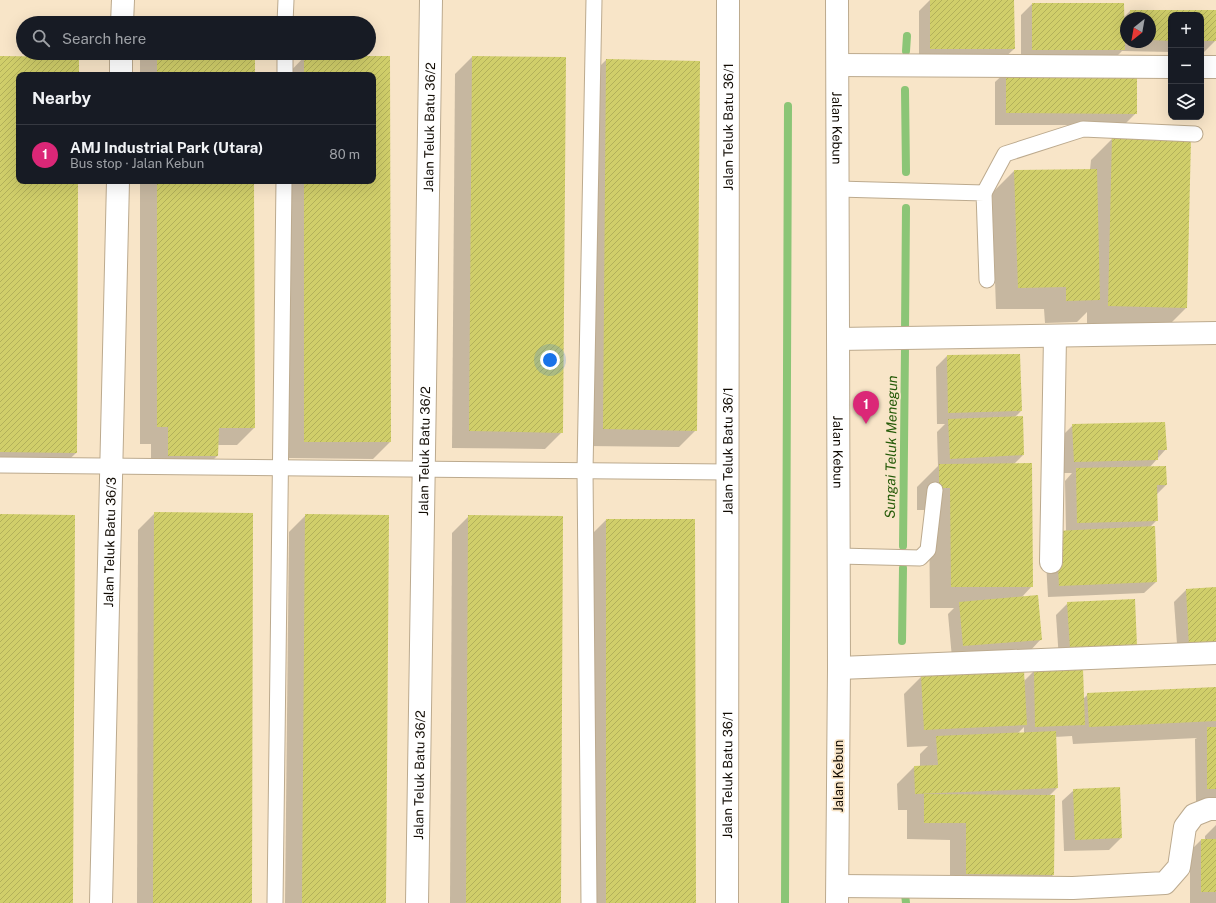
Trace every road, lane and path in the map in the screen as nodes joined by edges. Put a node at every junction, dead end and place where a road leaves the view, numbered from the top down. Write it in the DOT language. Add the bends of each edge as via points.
graph roads {
  1 [pos="123,0"];
  2 [pos="286,0"];
  3 [pos="431,0"];
  4 [pos="594,0"];
  5 [pos="728,0"];
  6 [pos="837,0"];
  7 [pos="122,16"];
  8 [pos="285,16"];
  9 [pos="121,60"];
  10 [pos="285,60"];
  11 [pos="838,65"];
  12 [pos="1168,66"];
  13 [pos="1204,67"];
  14 [pos="1216,67"];
  15 [pos="121,72"];
  16 [pos="285,72"];
  17 [pos="1195,134"];
  18 [pos="118,184"];
  19 [pos="284,184"];
  20 [pos="838,189"];
  21 [pos="984,193"];
  22 [pos="987,280"];
  23 [pos="1216,333"];
  24 [pos="1055,337"];
  25 [pos="838,339"];
  26 [pos="0,464"];
  27 [pos="112,466"];
  28 [pos="281,467"];
  29 [pos="424,468"];
  30 [pos="585,470"];
  31 [pos="728,472"];
  32 [pos="935,490"];
  33 [pos="839,556"];
  34 [pos="1051,562"];
  35 [pos="1216,653"];
  36 [pos="839,668"];
  37 [pos="1216,809"];
  38 [pos="837,894"];
  39 [pos="1073,896"];
  40 [pos="101,903"];
  41 [pos="275,903"];
  42 [pos="417,903"];
  43 [pos="589,903"];
  44 [pos="727,903"];
  1 -- 7 [label="street"];
  2 -- 8 [label="lane"];
  3 -- 29 [label="street, Jalan Teluk Batu 36/2"];
  4 -- 30 [label="lane"];
  5 -- 31 [label="street, Jalan Teluk Batu 36/1"];
  6 -- 11 [label="street, Jalan Kebun"];
  9 -- 15 [label="street"];
  10 -- 16 [label="lane"];
  11 -- 12 [label="street"];
  11 -- 20 [label="street, Jalan Kebun"];
  13 -- 14 [label="street"];
  17 -- 21 [label="lane" via="1083,129 1004,154"];
  18 -- 27 [label="street, Jalan Teluk Batu 36/3"];
  19 -- 28 [label="lane"];
  20 -- 21 [label="lane"];
  20 -- 25 [label="street, Jalan Kebun"];
  21 -- 22 [label="lane"];
  23 -- 24 [label="street"];
  24 -- 25 [label="street"];
  24 -- 34 [label="street"];
  25 -- 33 [label="street, Jalan Kebun"];
  26 -- 27 [label="lane"];
  27 -- 28 [label="lane"];
  27 -- 40 [label="street, Jalan Teluk Batu 36/3"];
  28 -- 29 [label="lane"];
  28 -- 41 [label="lane"];
  29 -- 30 [label="lane"];
  29 -- 42 [label="street, Jalan Teluk Batu 36/2"];
  30 -- 31 [label="lane"];
  30 -- 43 [label="lane"];
  31 -- 44 [label="street, Jalan Teluk Batu 36/1"];
  32 -- 33 [label="lane" via="928,550 920,558"];
  33 -- 36 [label="street, Jalan Kebun"];
  35 -- 36 [label="street"];
  36 -- 38 [label="street, Jalan Kebun"];
  37 -- 39 [label="street" via="1194,814 1185,827 1179,867 1165,883"];
  38 -- 39 [label="street"];
}
